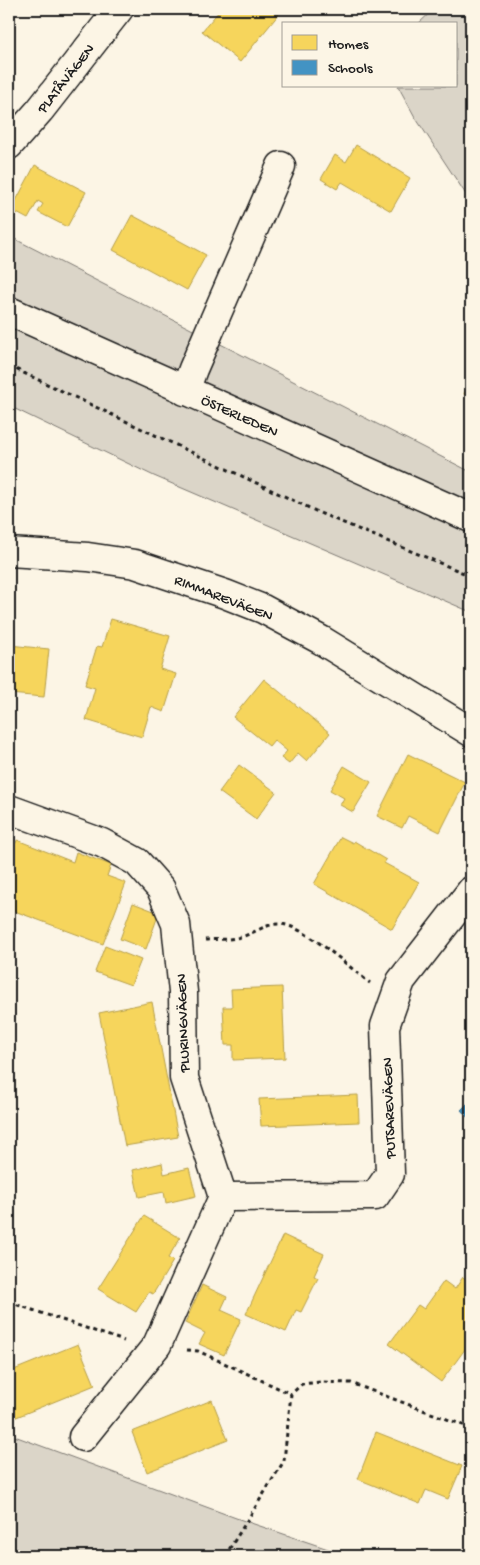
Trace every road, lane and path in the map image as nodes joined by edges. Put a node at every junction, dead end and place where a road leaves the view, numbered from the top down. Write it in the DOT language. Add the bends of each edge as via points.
graph roads {
  1 [pos="120,9"];
  2 [pos="9,144"];
  3 [pos="281,166"];
  4 [pos="9,311"];
  5 [pos="9,366"];
  6 [pos="185,391"];
  7 [pos="471,518"];
  8 [pos="9,552"];
  9 [pos="471,576"];
  10 [pos="471,732"];
  11 [pos="9,809"];
  12 [pos="471,891"];
  13 [pos="177,941"];
  14 [pos="393,1004"];
  15 [pos="223,1197"];
  16 [pos="471,1428"];
  17 [pos="84,1437"];
  18 [pos="225,1556"];
  1 -- 2 [label="street, PLATÅVÄGEN"];
  3 -- 6 [label="street"];
  4 -- 6 [label="street, ÖSTERLEDEN"];
  5 -- 9 [label="path" via="322,514"];
  6 -- 7 [label="street, ÖSTERLEDEN"];
  8 -- 10 [label="street, RIMMAREVÄGEN" via="88,557 135,564 248,603 321,640"];
  11 -- 13 [label="street, PLURINGVÄGEN" via="102,843 137,862 161,889 176,924"];
  12 -- 14 [label="street, PUTSAREVÄGEN" via="401,981"];
  13 -- 14 [label="path" via="237,938 273,925 287,925 310,937"];
  13 -- 15 [label="street, PLURINGVÄGEN" via="183,992 184,1078"];
  14 -- 15 [label="street, PUTSAREVÄGEN" via="385,1026 390,1174 375,1196"];
  15 -- 17 [label="street" via="157,1345"];
  16 -- 18 [label="path" via="351,1383 302,1384 291,1394 284,1461"];
}
